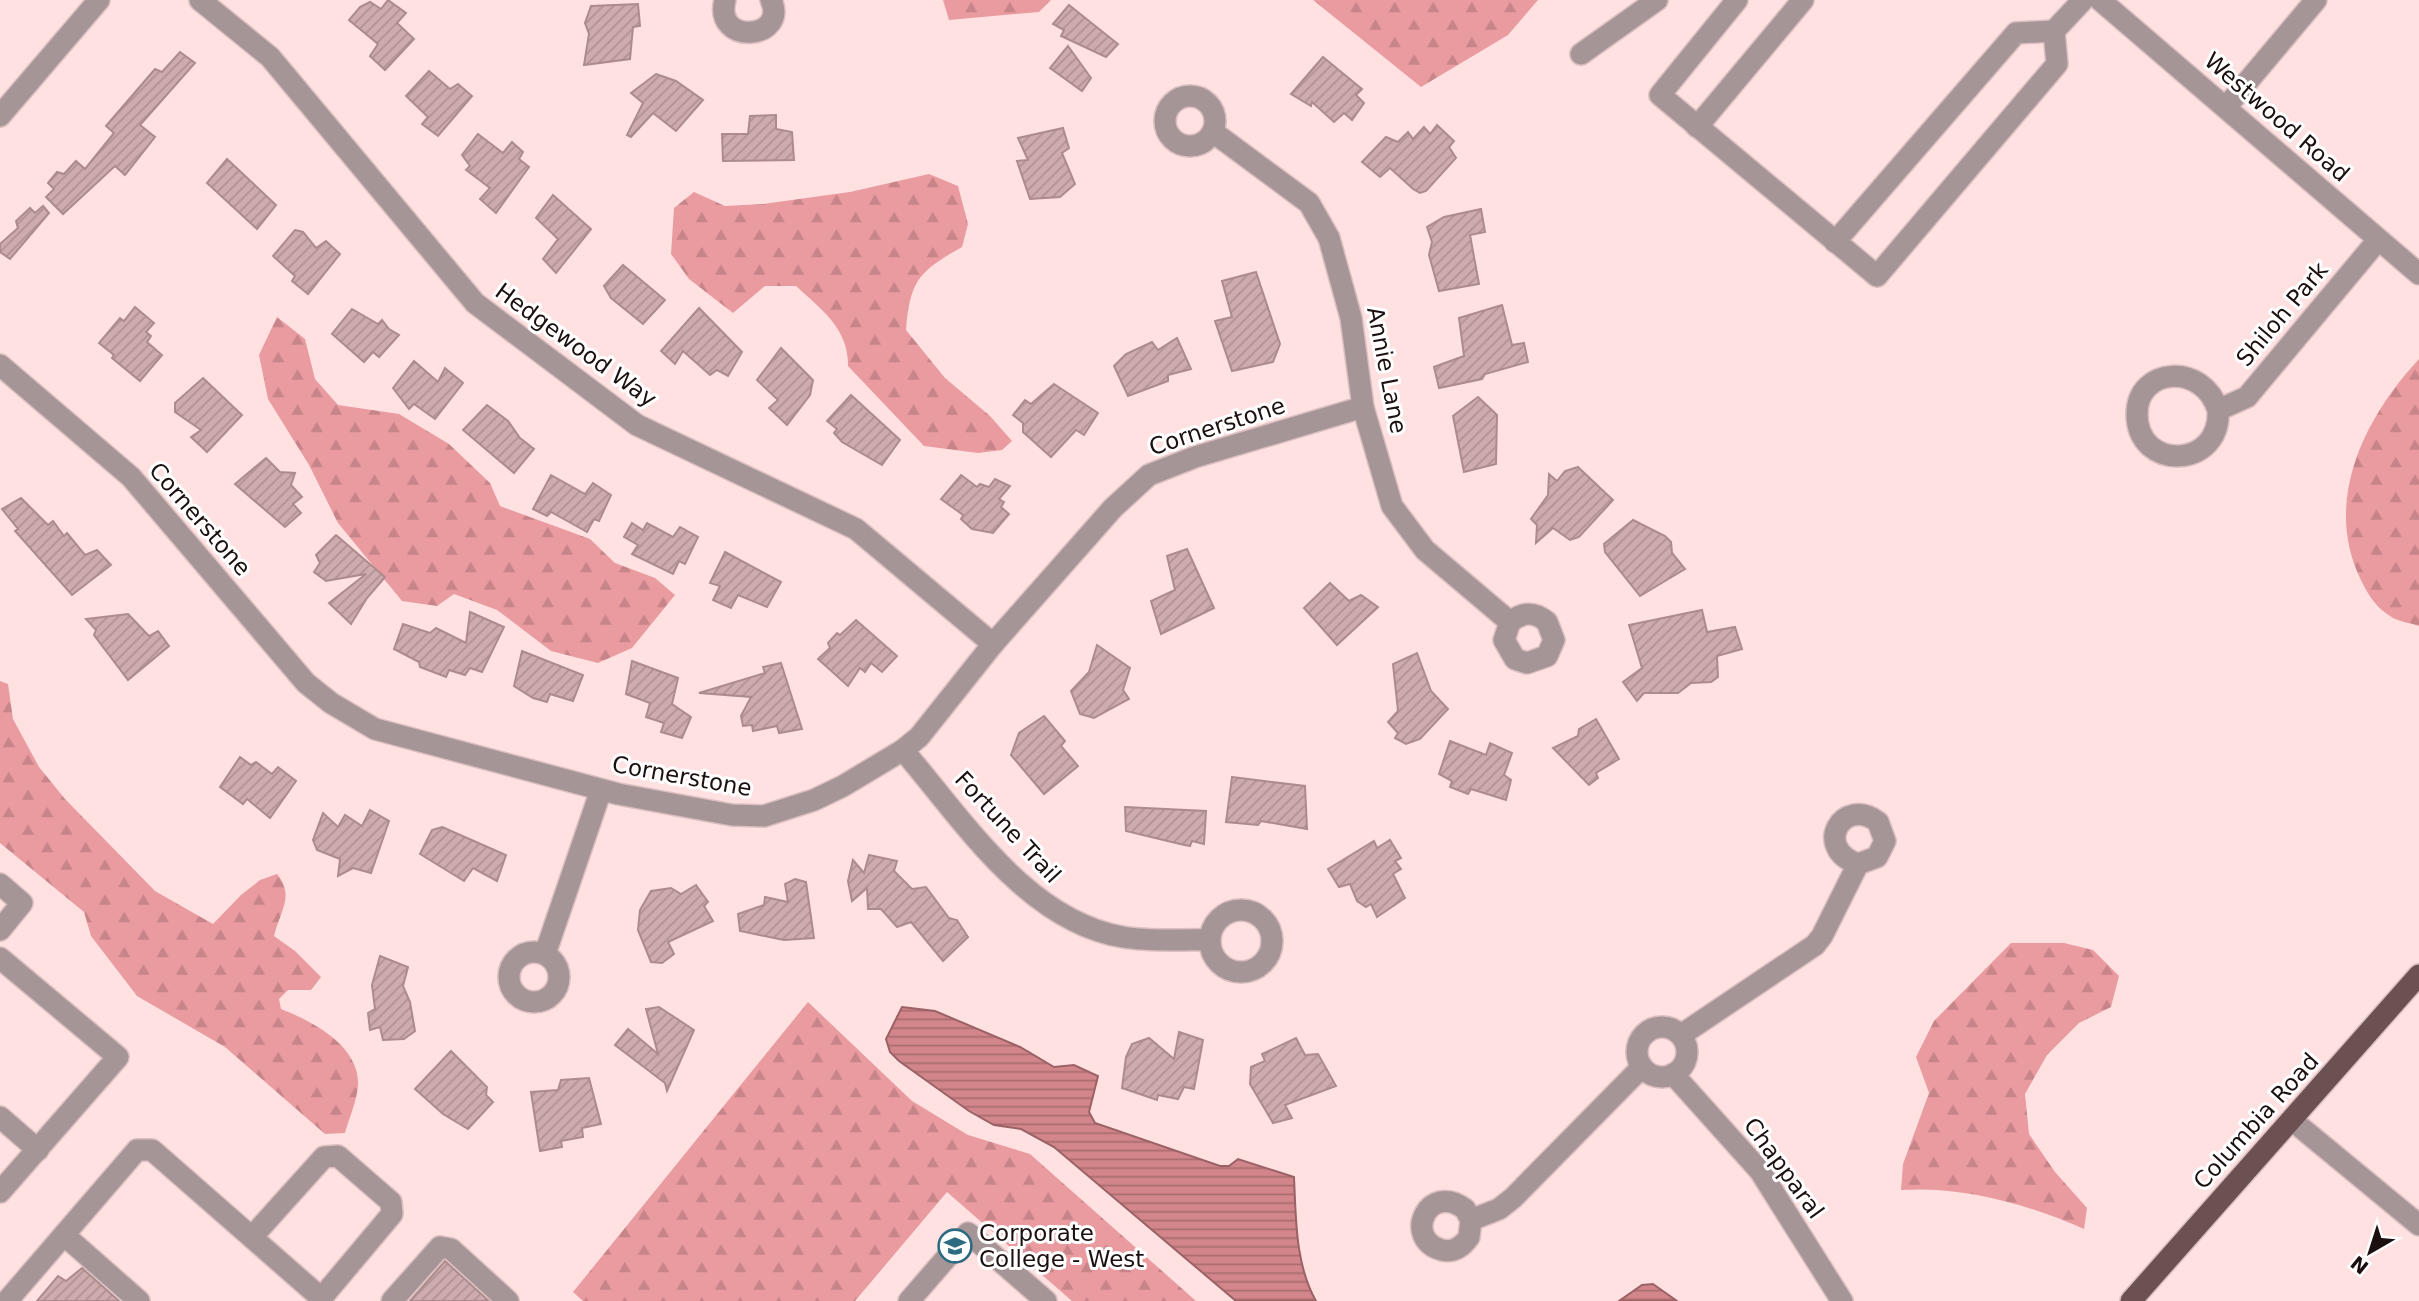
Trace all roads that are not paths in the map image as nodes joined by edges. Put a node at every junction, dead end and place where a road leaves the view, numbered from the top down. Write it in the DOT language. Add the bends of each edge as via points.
graph roads {
  1 [pos="99,0"];
  2 [pos="200,0"];
  3 [pos="726,0"];
  4 [pos="771,0"];
  5 [pos="1657,0"];
  6 [pos="1737,0"];
  7 [pos="1803,0"];
  8 [pos="2083,0"];
  9 [pos="2100,0"];
  10 [pos="2316,0"];
  11 [pos="2054,32"];
  12 [pos="1581,54"];
  13 [pos="2227,106"];
  14 [pos="0,116"];
  15 [pos="1697,127"];
  16 [pos="1213,132"];
  17 [pos="2378,240"];
  18 [pos="1835,242"];
  19 [pos="2419,274"];
  20 [pos="0,365"];
  21 [pos="1363,407"];
  22 [pos="2218,410"];
  23 [pos="1510,622"];
  24 [pos="993,644"];
  25 [pos="903,750"];
  26 [pos="601,789"];
  27 [pos="1858,864"];
  28 [pos="0,884"];
  29 [pos="0,930"];
  30 [pos="1209,940"];
  31 [pos="545,954"];
  32 [pos="0,958"];
  33 [pos="2419,975"];
  34 [pos="1681,1035"];
  35 [pos="1642,1067"];
  36 [pos="1673,1074"];
  37 [pos="0,1117"];
  38 [pos="2293,1121"];
  39 [pos="38,1150"];
  40 [pos="0,1192"];
  41 [pos="1471,1220"];
  42 [pos="2419,1225"];
  43 [pos="64,1235"];
  44 [pos="252,1237"];
  45 [pos="320,1299"];
  46 [pos="7,1301"];
  47 [pos="139,1301"];
  48 [pos="392,1301"];
  49 [pos="508,1301"];
  50 [pos="909,1301"];
  51 [pos="1046,1301"];
  52 [pos="1842,1301"];
  53 [pos="2131,1301"];
  1 -- 14 [label="street"];
  2 -- 24 [label="street, Hedgewood Way" via="270,57 475,303 637,425 856,529"];
  3 -- 4 [label="street" via="727,21 747,34 760,31 772,19"];
  5 -- 12 [label="street"];
  6 -- 15 [label="street" via="1660,95"];
  7 -- 15 [label="street"];
  8 -- 11 [label="street"];
  9 -- 13 [label="street, Westwood Road"];
  10 -- 13 [label="street"];
  11 -- 18 [label="street" via="2016,33"];
  11 -- 18 [label="street" via="2057,64 1877,276"];
  13 -- 17 [label="street, Westwood Road"];
  15 -- 18 [label="street"];
  16 -- 21 [label="street, Annie Lane" via="1309,203 1329,238 1351,318"];
  17 -- 19 [label="street, Westwood Road"];
  17 -- 22 [label="street, Shiloh Park" via="2247,397"];
  20 -- 26 [label="street, Cornerstone" via="131,477 306,683 331,703 375,729"];
  21 -- 23 [label="street, Annie Lane" via="1392,506 1425,550"];
  21 -- 24 [label="street, Cornerstone" via="1149,475 1113,508"];
  24 -- 25 [label="street, Cornerstone"];
  25 -- 26 [label="street, Cornerstone" via="833,791 764,816 732,815"];
  25 -- 30 [label="street, Fortune Trail" via="1041,902 1074,921 1123,937"];
  26 -- 31 [label="street"];
  27 -- 34 [label="street" via="1815,945"];
  28 -- 29 [label="street" via="22,902"];
  32 -- 39 [label="street" via="118,1057"];
  33 -- 38 [label="main road, Columbia Road"];
  34 -- 35 [label="street" via="1660,1026 1646,1032 1638,1045"];
  34 -- 36 [label="street" via="1687,1057"];
  35 -- 36 [label="street" via="1656,1076"];
  35 -- 41 [label="street" via="1513,1198"];
  36 -- 52 [label="street, Chapparal" via="1760,1171"];
  37 -- 39 [label="street"];
  38 -- 42 [label="street"];
  38 -- 53 [label="main road, Columbia Road"];
  39 -- 40 [label="street"];
  43 -- 44 [label="street" via="136,1150 152,1150"];
  43 -- 46 [label="street"];
  43 -- 47 [label="street"];
  44 -- 45 [label="street"];
  44 -- 45 [label="street" via="324,1157 338,1156 391,1202 392,1214"];
  48 -- 49 [label="street" via="440,1247 451,1249"];
  50 -- 51 [label="street" via="968,1233"];
}
